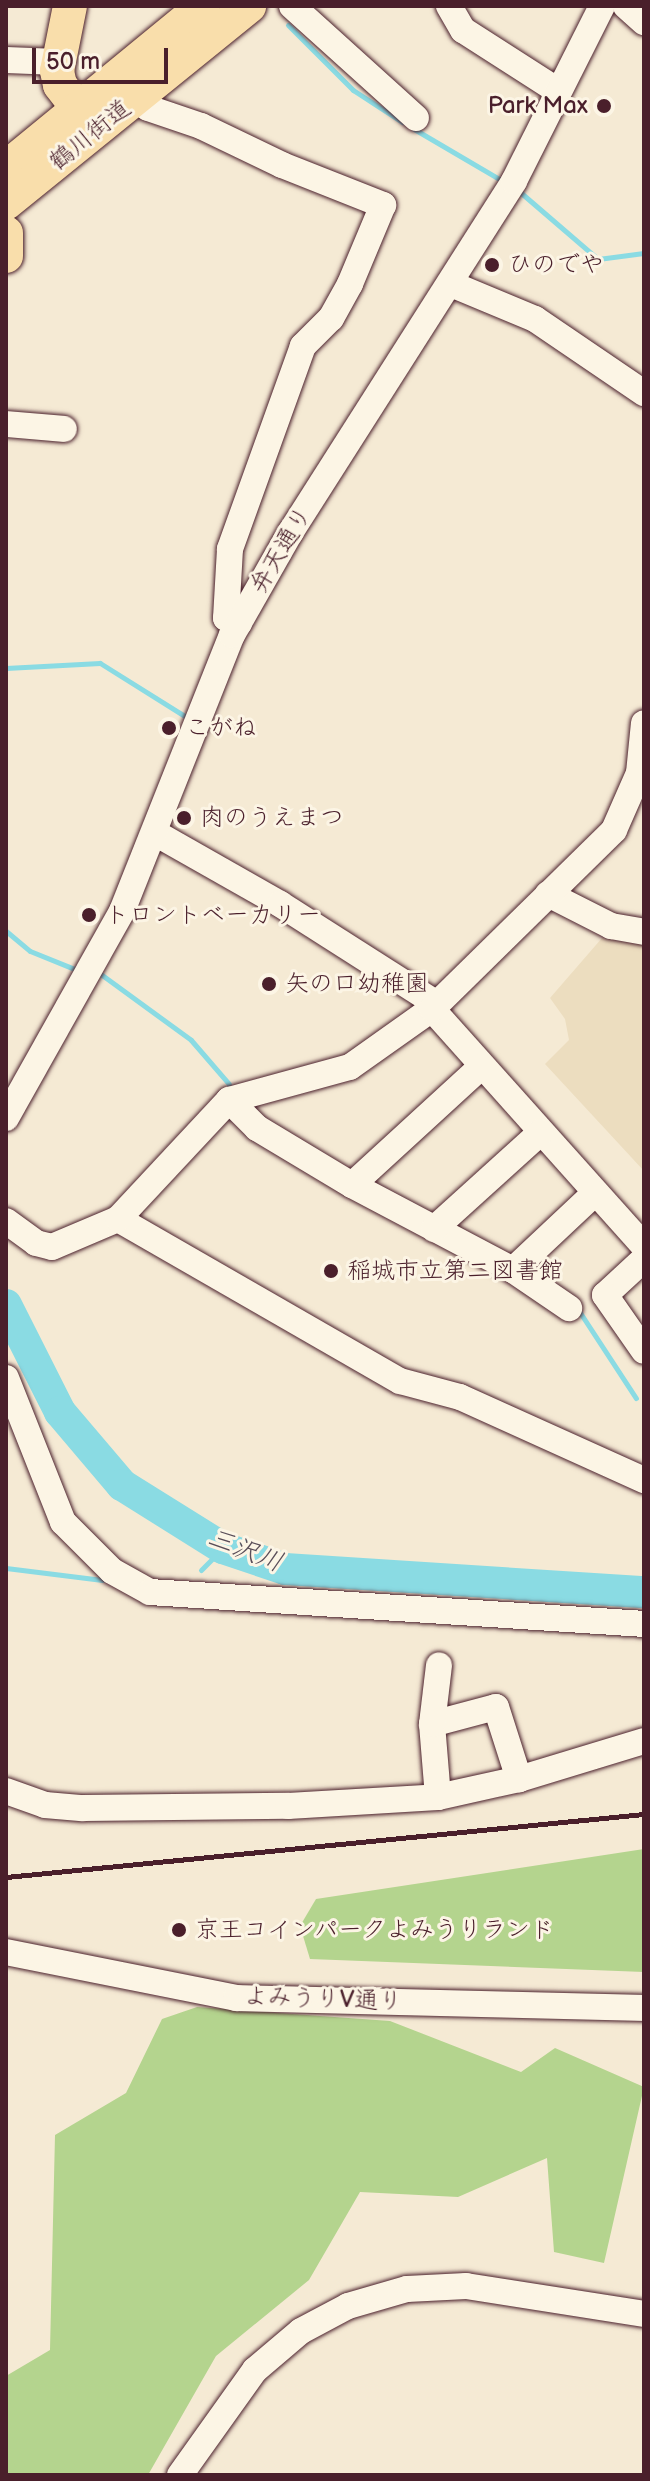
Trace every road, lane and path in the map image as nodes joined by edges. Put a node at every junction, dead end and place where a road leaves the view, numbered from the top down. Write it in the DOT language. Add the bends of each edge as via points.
graph roads {
  1 [pos="70,6"];
  2 [pos="203,6"];
  3 [pos="249,6"];
  4 [pos="292,6"];
  5 [pos="449,6"];
  6 [pos="602,6"];
  7 [pos="626,6"];
  8 [pos="644,22"];
  9 [pos="6,60"];
  10 [pos="58,62"];
  11 [pos="558,91"];
  12 [pos="135,98"];
  13 [pos="416,118"];
  14 [pos="87,119"];
  15 [pos="6,168"];
  16 [pos="6,203"];
  17 [pos="6,233"];
  18 [pos="6,256"];
  19 [pos="451,284"];
  20 [pos="644,393"];
  21 [pos="6,424"];
  22 [pos="64,429"];
  23 [pos="239,623"];
  24 [pos="644,723"];
  25 [pos="157,834"];
  26 [pos="548,894"];
  27 [pos="644,932"];
  28 [pos="434,1007"];
  29 [pos="481,1067"];
  30 [pos="229,1100"];
  31 [pos="6,1118"];
  32 [pos="541,1132"];
  33 [pos="352,1185"];
  34 [pos="595,1193"];
  35 [pos="118,1219"];
  36 [pos="6,1221"];
  37 [pos="434,1229"];
  38 [pos="644,1246"];
  39 [pos="644,1259"];
  40 [pos="513,1270"];
  41 [pos="569,1308"];
  42 [pos="644,1351"];
  43 [pos="6,1378"];
  44 [pos="644,1480"];
  45 [pos="644,1624"];
  46 [pos="439,1665"];
  47 [pos="432,1724"];
  48 [pos="644,1741"];
  49 [pos="519,1779"];
  50 [pos="6,1791"];
  51 [pos="438,1797"];
  52 [pos="6,1952"];
  53 [pos="644,2008"];
  54 [pos="644,2314"];
  55 [pos="180,2475"];
  1 -- 10 [label="main road"];
  2 -- 14 [label="main road, 鶴川街道"];
  3 -- 12 [label="main road, 鶴川街道"];
  4 -- 13 [label="street"];
  5 -- 11 [label="street" via="463,30"];
  6 -- 11 [label="street, 弁天通り"];
  7 -- 8 [label="street"];
  9 -- 10 [label="street"];
  10 -- 14 [label="main road" via="60,85"];
  11 -- 19 [label="street, 弁天通り" via="514,181"];
  12 -- 14 [label="main road, 鶴川街道"];
  12 -- 23 [label="street" via="148,108 383,205 331,318 303,346 230,549 226,618"];
  14 -- 15 [label="main road, 鶴川街道"];
  14 -- 16 [label="main road, 鶴川街道"];
  17 -- 18 [label="main road"];
  19 -- 20 [label="street" via="546,325"];
  19 -- 23 [label="street, 弁天通り" via="290,533"];
  21 -- 22 [label="street"];
  23 -- 25 [label="street, 弁天通り"];
  24 -- 26 [label="street" via="639,773 628,806 614,830"];
  25 -- 28 [label="street" via="280,904"];
  25 -- 31 [label="street, 弁天通り" via="122,911"];
  26 -- 27 [label="street" via="611,926"];
  26 -- 28 [label="street"];
  28 -- 29 [label="street"];
  28 -- 30 [label="street" via="350,1067"];
  29 -- 32 [label="street"];
  29 -- 33 [label="street"];
  30 -- 33 [label="street" via="257,1128"];
  30 -- 35 [label="street"];
  32 -- 34 [label="street"];
  32 -- 37 [label="street"];
  33 -- 37 [label="street"];
  34 -- 38 [label="street"];
  34 -- 40 [label="street"];
  35 -- 36 [label="street" via="52,1247 36,1243"];
  35 -- 44 [label="street" via="400,1381 460,1397"];
  37 -- 40 [label="street"];
  39 -- 42 [label="street" via="605,1295"];
  40 -- 41 [label="street"];
  43 -- 45 [label="street" via="63,1522 112,1571 150,1592"];
  46 -- 47 [label="street"];
  47 -- 49 [label="street" via="496,1707"];
  47 -- 51 [label="street"];
  48 -- 49 [label="street"];
  49 -- 51 [label="street"];
  50 -- 51 [label="street" via="45,1805 83,1808 288,1806"];
  52 -- 53 [label="street, よみうりV通り" via="236,1998"];
  54 -- 55 [label="street" via="466,2286 407,2289 348,2306 301,2331 255,2370"];
}
